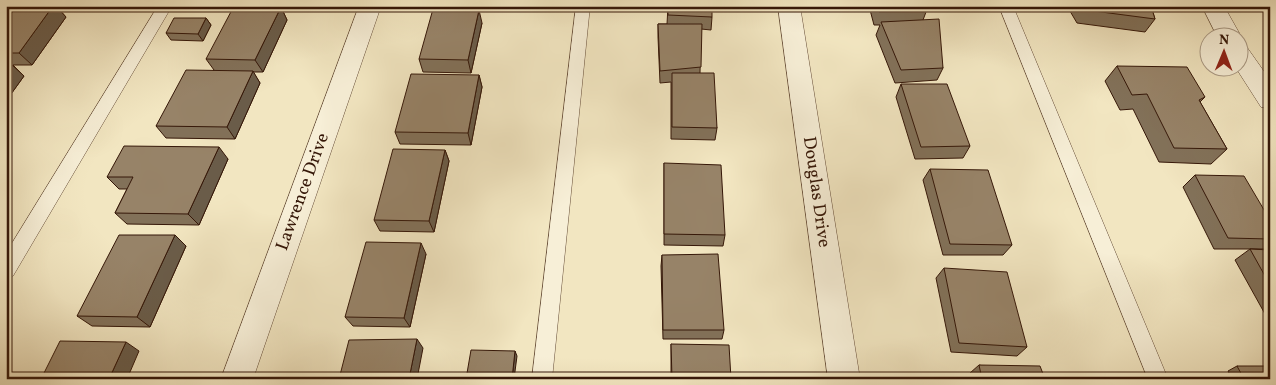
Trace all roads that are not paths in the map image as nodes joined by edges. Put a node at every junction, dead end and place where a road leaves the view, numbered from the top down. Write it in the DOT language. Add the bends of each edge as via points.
graph roads {
  1 [pos="165,6"];
  2 [pos="370,6"];
  3 [pos="583,6"];
  4 [pos="789,6"];
  5 [pos="1006,6"];
  6 [pos="1213,6"];
  7 [pos="1225,28"];
  8 [pos="1248,67"];
  9 [pos="1270,100"];
  10 [pos="6,270"];
  11 [pos="237,379"];
  12 [pos="542,379"];
  13 [pos="844,379"];
  14 [pos="1158,379"];
  1 -- 10 [label="lane"];
  2 -- 11 [label="street, Lawrence Drive"];
  3 -- 12 [label="lane"];
  4 -- 13 [label="street, Douglas Drive"];
  5 -- 14 [label="lane"];
  6 -- 7 [label="street"];
  8 -- 9 [label="street"];
}
